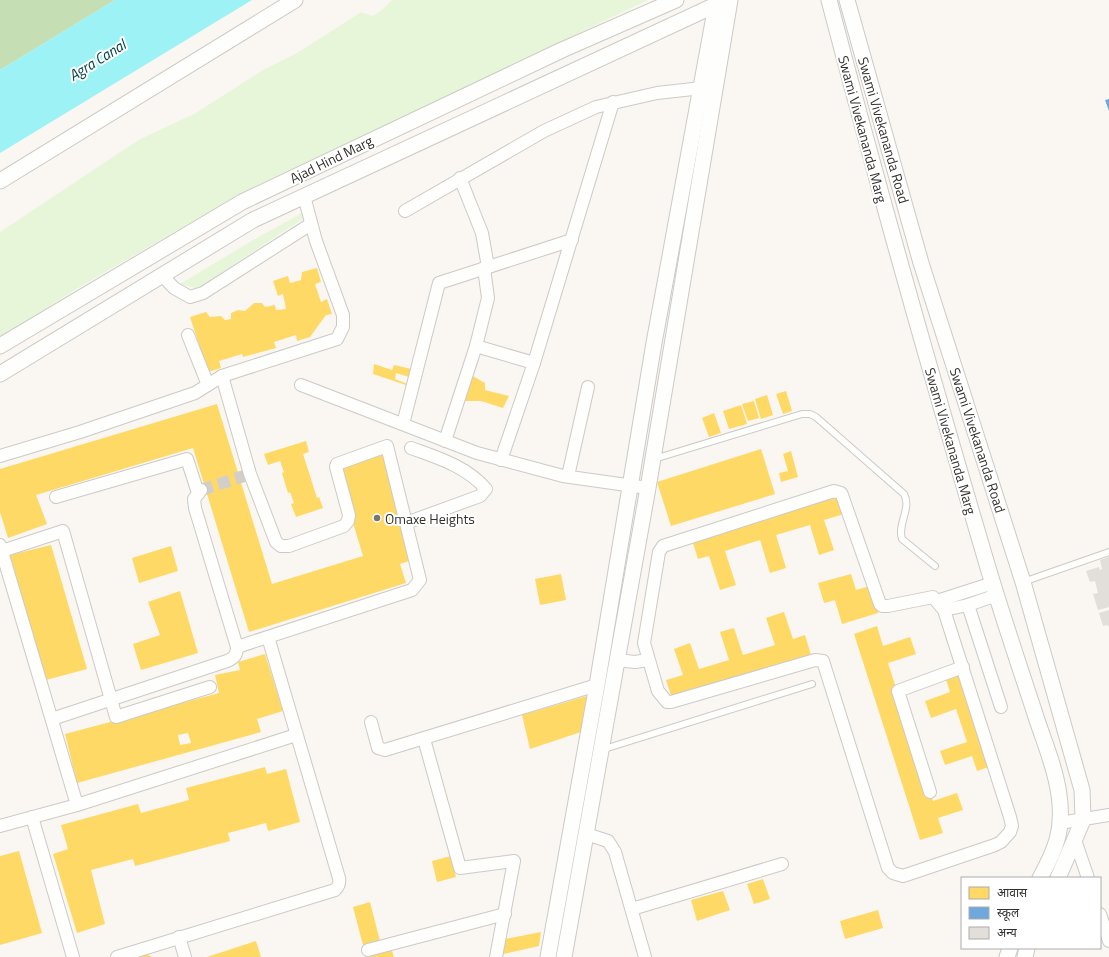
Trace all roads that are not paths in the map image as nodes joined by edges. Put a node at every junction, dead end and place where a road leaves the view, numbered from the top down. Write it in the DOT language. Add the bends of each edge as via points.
graph roads {
  1 [pos="295,0"];
  2 [pos="676,0"];
  3 [pos="829,0"];
  4 [pos="847,0"];
  5 [pos="723,1"];
  6 [pos="702,88"];
  7 [pos="613,102"];
  8 [pos="460,178"];
  9 [pos="0,181"];
  10 [pos="304,196"];
  11 [pos="404,211"];
  12 [pos="311,224"];
  13 [pos="572,240"];
  14 [pos="486,268"];
  15 [pos="162,275"];
  16 [pos="116,276"];
  17 [pos="128,296"];
  18 [pos="188,335"];
  19 [pos="0,346"];
  20 [pos="476,346"];
  21 [pos="534,363"];
  22 [pos="0,374"];
  23 [pos="222,376"];
  24 [pos="208,385"];
  25 [pos="302,385"];
  26 [pos="588,387"];
  27 [pos="403,424"];
  28 [pos="445,441"];
  29 [pos="411,448"];
  30 [pos="0,456"];
  31 [pos="653,459"];
  32 [pos="501,460"];
  33 [pos="568,476"];
  34 [pos="632,486"];
  35 [pos="648,488"];
  36 [pos="56,497"];
  37 [pos="406,523"];
  38 [pos="1,548"];
  39 [pos="1109,552"];
  40 [pos="935,566"];
  41 [pos="1023,582"];
  42 [pos="995,589"];
  43 [pos="941,605"];
  44 [pos="968,605"];
  45 [pos="268,637"];
  46 [pos="237,647"];
  47 [pos="616,660"];
  48 [pos="648,660"];
  49 [pos="963,667"];
  50 [pos="812,684"];
  51 [pos="597,685"];
  52 [pos="210,687"];
  53 [pos="110,699"];
  54 [pos="1000,707"];
  55 [pos="52,719"];
  56 [pos="371,722"];
  57 [pos="296,735"];
  58 [pos="424,739"];
  59 [pos="594,747"];
  60 [pos="930,792"];
  61 [pos="77,805"];
  62 [pos="1109,815"];
  63 [pos="32,818"];
  64 [pos="1083,820"];
  65 [pos="1060,823"];
  66 [pos="0,826"];
  67 [pos="586,834"];
  68 [pos="1076,840"];
  69 [pos="782,864"];
  70 [pos="1041,877"];
  71 [pos="1058,877"];
  72 [pos="1088,877"];
  73 [pos="632,909"];
  74 [pos="506,914"];
  75 [pos="1101,917"];
  76 [pos="179,937"];
  77 [pos="1109,941"];
  78 [pos="368,950"];
  79 [pos="73,957"];
  80 [pos="116,957"];
  81 [pos="184,957"];
  82 [pos="496,957"];
  83 [pos="548,957"];
  84 [pos="564,957"];
  85 [pos="646,957"];
  1 -- 9 [label="street"];
  2 -- 16 [label="street, Ajad Hind Marg" via="555,53 242,202"];
  3 -- 42 [label="street, Swami Vivekananda Marg" via="879,193"];
  4 -- 41 [label="street, Swami Vivekananda Road" via="921,263"];
  5 -- 6 [label="street"];
  5 -- 10 [label="street"];
  5 -- 31 [label="street"];
  6 -- 7 [label="street" via="657,93"];
  6 -- 34 [label="street" via="654,343"];
  7 -- 8 [label="street" via="544,131"];
  7 -- 13 [label="street"];
  8 -- 11 [label="street"];
  8 -- 14 [label="street" via="482,233"];
  10 -- 12 [label="street"];
  10 -- 15 [label="street" via="253,220"];
  12 -- 15 [label="street" via="203,293 190,297 174,288"];
  12 -- 23 [label="street" via="343,315 343,327 337,339"];
  13 -- 14 [label="street"];
  13 -- 21 [label="street"];
  14 -- 20 [label="street" via="488,298"];
  14 -- 27 [label="street" via="439,283"];
  15 -- 17 [label="street"];
  16 -- 17 [label="street"];
  16 -- 19 [label="street, Ajad Hind Marg"];
  17 -- 22 [label="street"];
  18 -- 24 [label="street"];
  20 -- 21 [label="street"];
  20 -- 28 [label="street"];
  21 -- 32 [label="street"];
  23 -- 24 [label="street"];
  23 -- 37 [label="street" via="250,474 276,542 280,546 289,546 344,526 349,515 337,473 337,464 387,446"];
  24 -- 30 [label="street" via="196,393"];
  25 -- 27 [label="street"];
  26 -- 33 [label="street"];
  27 -- 28 [label="street"];
  28 -- 32 [label="street"];
  29 -- 37 [label="street" via="455,464 486,489 480,496"];
  31 -- 35 [label="street"];
  31 -- 40 [label="lane" via="802,414 816,416 904,494 907,503 900,526 902,539"];
  32 -- 33 [label="street"];
  33 -- 34 [label="street"];
  34 -- 35 [label="street"];
  34 -- 51 [label="street"];
  35 -- 47 [label="street"];
  36 -- 46 [label="street" via="186,459 200,492 194,499 195,508"];
  37 -- 45 [label="street" via="420,580 412,590"];
  38 -- 53 [label="street" via="63,531"];
  38 -- 55 [label="street"];
  39 -- 41 [label="lane"];
  41 -- 64 [label="street, Swami Vivekananda Road" via="1075,760 1082,790"];
  42 -- 43 [label="street"];
  42 -- 44 [label="street"];
  42 -- 65 [label="street, Swami Vivekananda Marg" via="1059,793"];
  43 -- 44 [label="street" via="951,610"];
  43 -- 48 [label="street" via="933,596 888,606 880,604 842,495 834,491 663,546 659,552 643,637"];
  43 -- 49 [label="street"];
  44 -- 54 [label="street"];
  45 -- 46 [label="street"];
  45 -- 57 [label="street"];
  46 -- 53 [label="street" via="237,653 227,661"];
  47 -- 48 [label="street"];
  47 -- 59 [label="street"];
  48 -- 49 [label="street" via="658,692 667,702 815,660 823,661 888,868 893,873 903,876 995,846 1010,832 1012,826"];
  49 -- 60 [label="street" via="898,691"];
  50 -- 59 [label="lane"];
  51 -- 58 [label="street"];
  51 -- 59 [label="street"];
  52 -- 53 [label="street" via="116,717"];
  53 -- 55 [label="street"];
  55 -- 61 [label="street"];
  56 -- 58 [label="street" via="376,744 381,750"];
  57 -- 61 [label="street"];
  57 -- 76 [label="street" via="339,878 338,887"];
  58 -- 74 [label="street" via="460,868 514,861"];
  59 -- 67 [label="street"];
  59 -- 83 [label="street"];
  61 -- 63 [label="street"];
  62 -- 64 [label="street"];
  63 -- 66 [label="street"];
  63 -- 79 [label="street"];
  64 -- 65 [label="street"];
  64 -- 68 [label="street, Swami Vivekananda Road"];
  65 -- 70 [label="street, Swami Vivekananda Marg" via="1054,852"];
  67 -- 73 [label="street" via="608,841 612,845"];
  67 -- 84 [label="street"];
  68 -- 71 [label="street, Swami Vivekananda Road"];
  68 -- 72 [label="street"];
  69 -- 73 [label="street"];
  73 -- 85 [label="street"];
  74 -- 78 [label="street"];
  74 -- 82 [label="street"];
  75 -- 77 [label="street"];
  76 -- 80 [label="street"];
  76 -- 81 [label="street"];
}
